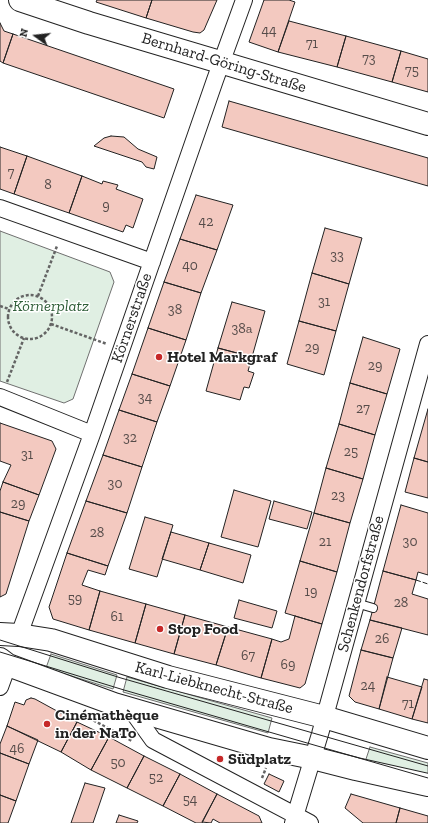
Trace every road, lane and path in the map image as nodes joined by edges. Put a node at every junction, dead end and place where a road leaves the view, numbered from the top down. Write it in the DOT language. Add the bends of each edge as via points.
graph roads {
  1 [pos="20,0"];
  2 [pos="244,0"];
  3 [pos="222,63"];
  4 [pos="428,124"];
  5 [pos="0,208"];
  6 [pos="62,230"];
  7 [pos="152,262"];
  8 [pos="38,296"];
  9 [pos="0,306"];
  10 [pos="9,309"];
  11 [pos="51,324"];
  12 [pos="24,338"];
  13 [pos="428,344"];
  14 [pos="122,349"];
  15 [pos="1,398"];
  16 [pos="92,434"];
  17 [pos="356,602"];
  18 [pos="373,608"];
  19 [pos="9,634"];
  20 [pos="3,671"];
  21 [pos="130,708"];
  22 [pos="324,718"];
  23 [pos="428,748"];
  24 [pos="313,758"];
  25 [pos="267,766"];
  26 [pos="428,785"];
  27 [pos="256,794"];
  28 [pos="294,819"];
  29 [pos="310,823"];
  1 -- 3 [label="main road, Bernhard-Göring-Straße"];
  2 -- 3 [label="street, Körnerstraße"];
  3 -- 4 [label="main road, Bernhard-Göring-Straße"];
  3 -- 7 [label="street, Körnerstraße"];
  5 -- 6 [label="street"];
  6 -- 7 [label="street"];
  6 -- 8 [label="path"];
  7 -- 14 [label="street, Körnerstraße"];
  8 -- 10 [label="path" via="24,295"];
  8 -- 11 [label="path" via="51,311"];
  9 -- 10 [label="path"];
  10 -- 12 [label="path" via="10,327"];
  11 -- 12 [label="path" via="48,330 37,338"];
  11 -- 14 [label="path"];
  12 -- 15 [label="path"];
  13 -- 17 [label="street, Schenkendorfstraße"];
  14 -- 16 [label="street, Körnerstraße"];
  15 -- 16 [label="street"];
  16 -- 19 [label="street, Körnerstraße"];
  17 -- 18 [label="lane"];
  17 -- 22 [label="street, Schenkendorfstraße"];
  19 -- 22 [label="main road, Karl-Liebknecht-Straße" via="51,640 168,677"];
  20 -- 21 [label="main road"];
  21 -- 24 [label="main road" via="269,749"];
  21 -- 27 [label="street" via="153,740"];
  22 -- 23 [label="main road, Karl-Liebknecht-Straße"];
  22 -- 24 [label="street, Schenkendorfstraße"];
  24 -- 26 [label="main road"];
  24 -- 28 [label="street, Schenkendorfstraße"];
  25 -- 27 [label="path"];
  27 -- 28 [label="street"];
  28 -- 29 [label="street"];
}
